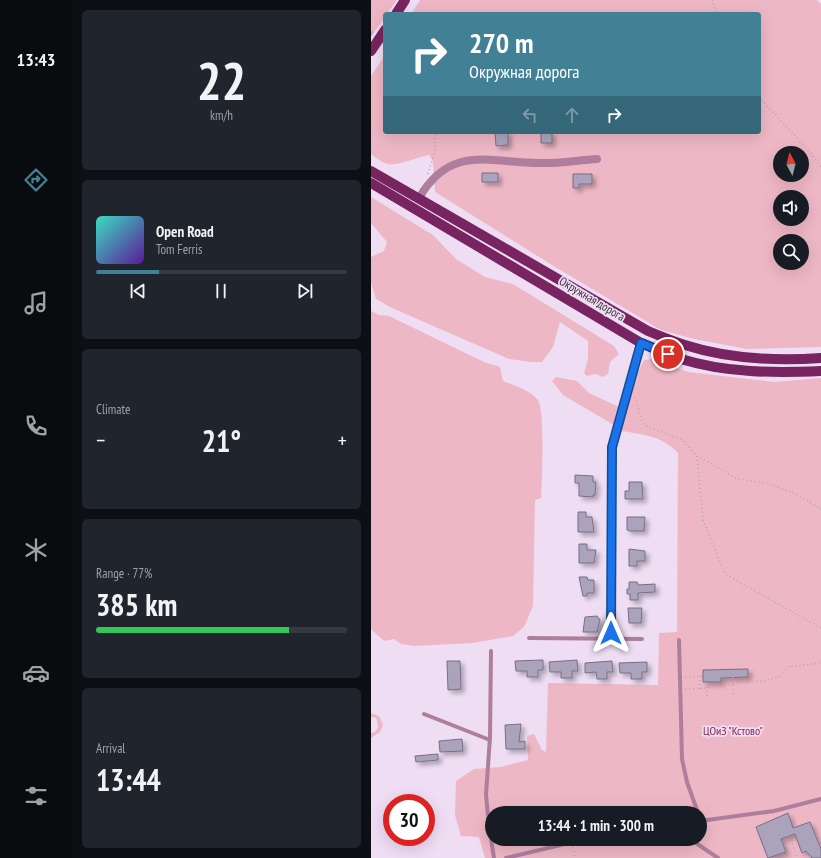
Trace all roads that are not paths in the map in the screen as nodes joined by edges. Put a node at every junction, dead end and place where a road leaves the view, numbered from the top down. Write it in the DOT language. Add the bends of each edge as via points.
graph roads {
  1 [pos="405,0"];
  2 [pos="397,12"];
  3 [pos="383,33"];
  4 [pos="371,51"];
  5 [pos="597,159"];
  6 [pos="371,171"];
  7 [pos="371,183"];
  8 [pos="419,198"];
  9 [pos="641,343"];
  10 [pos="821,358"];
  11 [pos="821,371"];
  12 [pos="610,636"];
  13 [pos="529,638"];
  14 [pos="642,639"];
  15 [pos="679,640"];
  16 [pos="491,651"];
  17 [pos="424,714"];
  18 [pos="490,740"];
  19 [pos="821,799"];
  20 [pos="696,806"];
  21 [pos="707,819"];
  22 [pos="553,846"];
  23 [pos="700,846"];
  24 [pos="495,858"];
  25 [pos="506,858"];
  26 [pos="718,858"];
  1 -- 2 [label="main road"];
  3 -- 4 [label="main road"];
  5 -- 8 [label="street" via="539,163 470,159 449,165 427,184"];
  6 -- 8 [label="main road, Окружная дорога"];
  7 -- 9 [label="main road, Окружная дорога"];
  8 -- 10 [label="main road, Окружная дорога" via="648,331 685,346 726,355 774,360"];
  9 -- 11 [label="main road, Окружная дорога" via="681,359 725,369 775,373"];
  9 -- 12 [label="street" via="612,447"];
  12 -- 13 [label="lane"];
  12 -- 14 [label="lane"];
  15 -- 20 [label="lane" via="682,759"];
  16 -- 18 [label="lane"];
  17 -- 18 [label="lane"];
  18 -- 24 [label="lane" via="486,795"];
  19 -- 21 [label="lane" via="775,811"];
  22 -- 25 [label="lane"];
  23 -- 26 [label="lane"];
}
